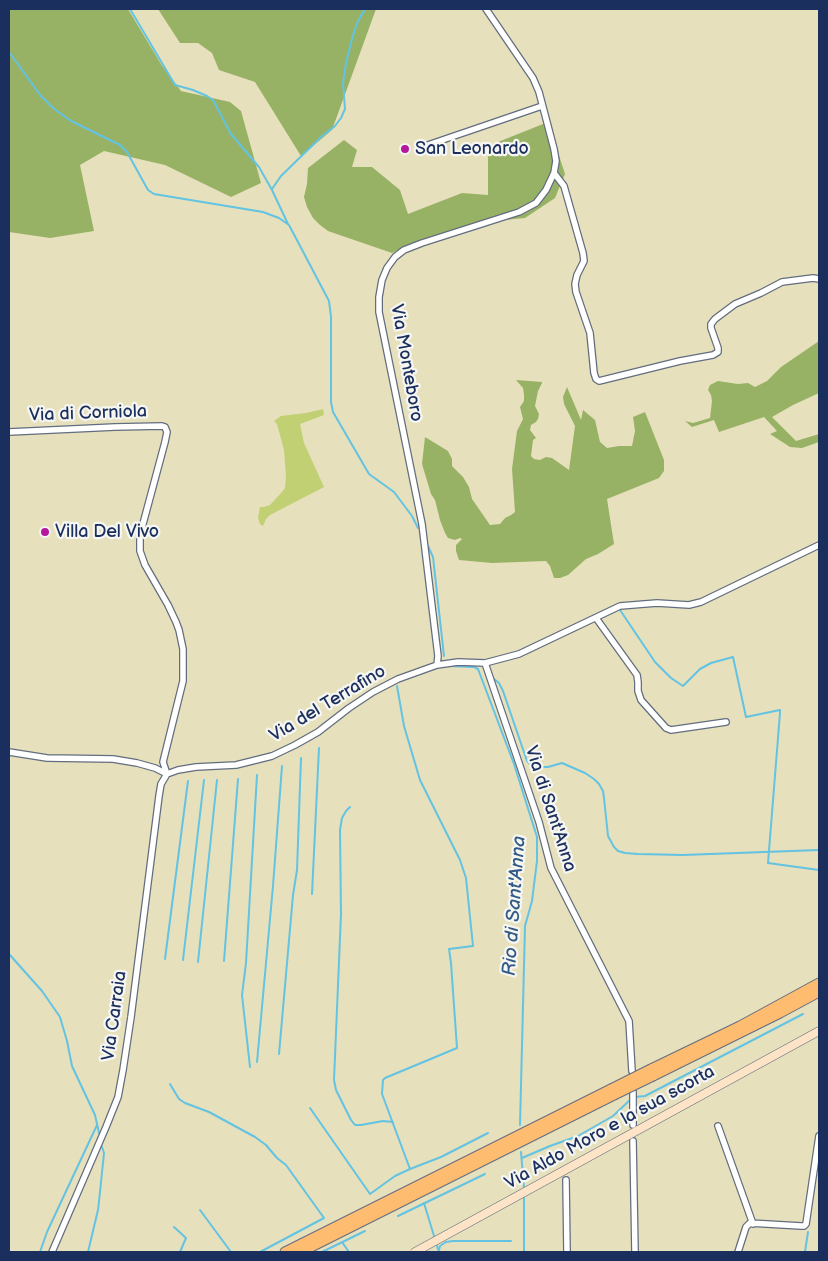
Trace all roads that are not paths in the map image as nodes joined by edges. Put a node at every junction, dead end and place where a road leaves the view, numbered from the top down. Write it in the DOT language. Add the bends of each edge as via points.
graph roads {
  1 [pos="486,9"];
  2 [pos="542,106"];
  3 [pos="419,148"];
  4 [pos="554,173"];
  5 [pos="819,279"];
  6 [pos="9,432"];
  7 [pos="819,545"];
  8 [pos="596,618"];
  9 [pos="485,663"];
  10 [pos="438,665"];
  11 [pos="726,722"];
  12 [pos="9,752"];
  13 [pos="167,774"];
  14 [pos="819,983"];
  15 [pos="819,992"];
  16 [pos="819,1031"];
  17 [pos="632,1071"];
  18 [pos="652,1073"];
  19 [pos="613,1092"];
  20 [pos="633,1096"];
  21 [pos="633,1125"];
  22 [pos="718,1126"];
  23 [pos="819,1136"];
  24 [pos="633,1141"];
  25 [pos="566,1180"];
  26 [pos="753,1224"];
  27 [pos="52,1252"];
  28 [pos="285,1252"];
  29 [pos="301,1252"];
  30 [pos="415,1252"];
  31 [pos="567,1252"];
  32 [pos="635,1252"];
  33 [pos="738,1252"];
  1 -- 2 [label="street, Via Monteboro" via="533,78"];
  2 -- 3 [label="street"];
  2 -- 4 [label="street, Via Monteboro" via="554,149"];
  4 -- 5 [label="street" via="564,186 584,253 575,284 590,333 594,373 599,381 713,355 718,348 711,324 735,304 782,282"];
  4 -- 10 [label="street, Via Monteboro" via="536,203 519,212 404,250 395,257 382,280 379,312 422,524"];
  6 -- 13 [label="street, Via di Corniola" via="165,427 165,442 140,535 140,551 176,622 183,650 182,681 163,762"];
  7 -- 8 [label="street, Via del Terrafino" via="701,602 620,606"];
  8 -- 9 [label="street, Via del Terrafino" via="519,654"];
  8 -- 11 [label="street" via="637,675 640,700 666,728"];
  9 -- 10 [label="street, Via del Terrafino"];
  9 -- 17 [label="street, Via di Sant'Anna" via="539,822 551,868 629,1021"];
  10 -- 13 [label="street, Via del Terrafino" via="382,686 318,732 272,756 236,765 196,767"];
  12 -- 13 [label="street" via="47,758 114,759 155,768"];
  13 -- 27 [label="street, Via Carraia" via="159,796 118,1097"];
  14 -- 18 [label="highway"];
  15 -- 18 [label="highway"];
  16 -- 30 [label="main road, Via Aldo Moro e la sua scorta"];
  18 -- 19 [label="highway, bridge"];
  19 -- 28 [label="highway"];
  19 -- 29 [label="highway"];
  20 -- 21 [label="street"];
  22 -- 26 [label="street"];
  23 -- 26 [label="street" via="806,1224"];
  24 -- 32 [label="street"];
  25 -- 31 [label="street"];
  26 -- 33 [label="street" via="746,1227"];
}
